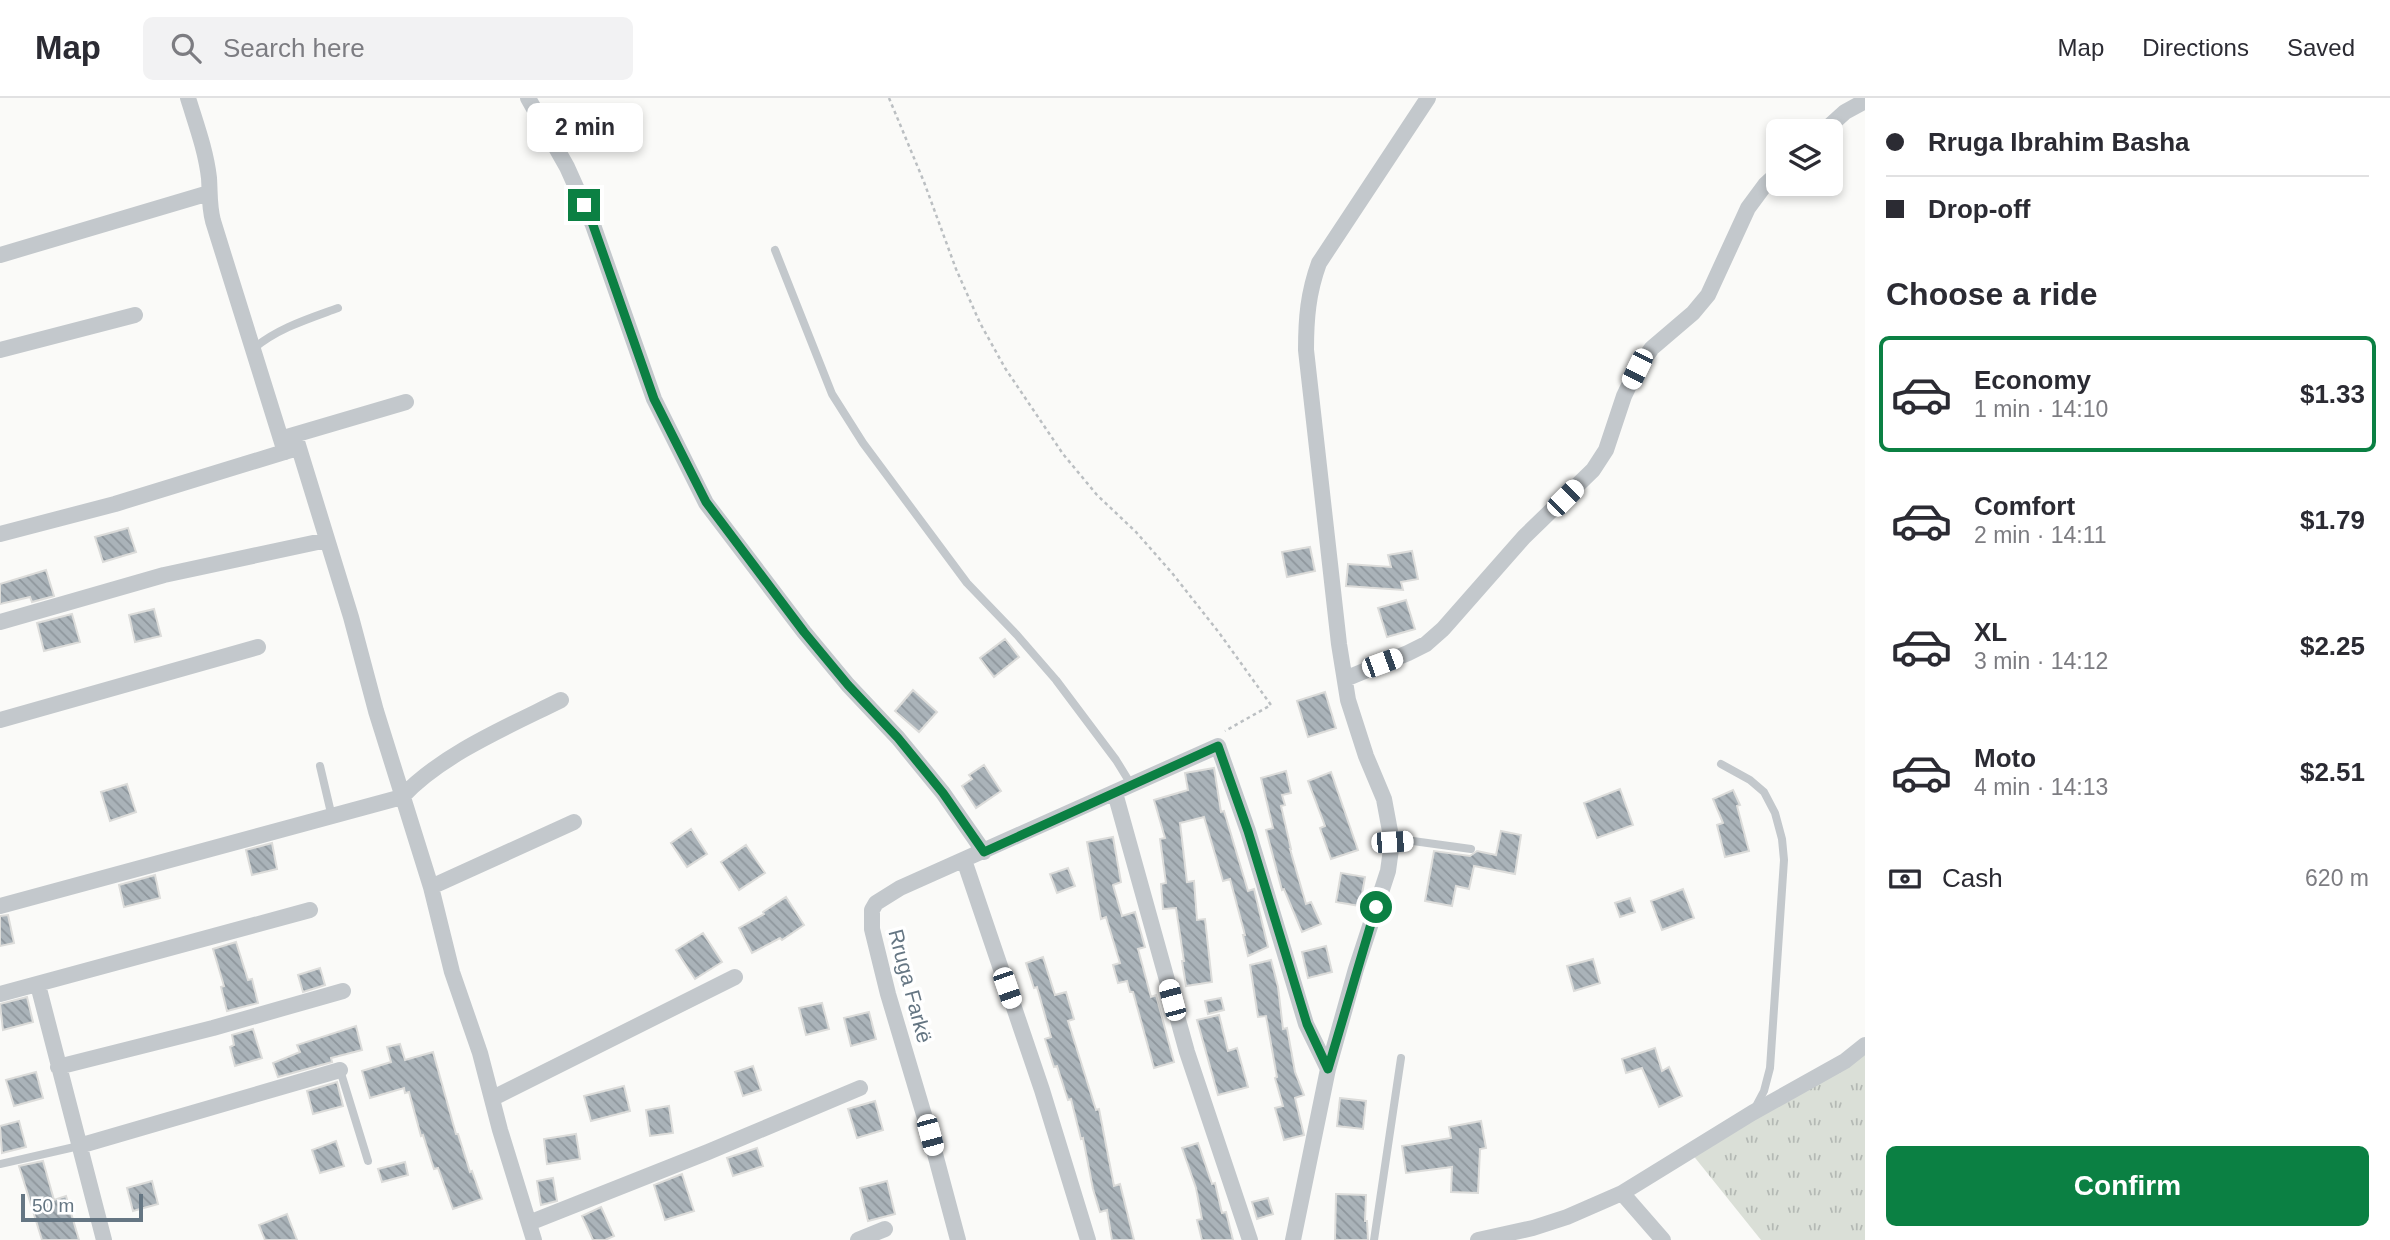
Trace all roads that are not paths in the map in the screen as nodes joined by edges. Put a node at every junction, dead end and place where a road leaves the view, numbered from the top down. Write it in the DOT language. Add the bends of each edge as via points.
graph roads {
  1 [pos="188,98"];
  2 [pos="528,98"];
  3 [pos="1428,98"];
  4 [pos="1865,101"];
  5 [pos="1837,119"];
  6 [pos="1766,184"];
  7 [pos="209,193"];
  8 [pos="775,250"];
  9 [pos="0,256"];
  10 [pos="338,308"];
  11 [pos="135,316"];
  12 [pos="253,349"];
  13 [pos="0,350"];
  14 [pos="406,402"];
  15 [pos="290,443"];
  16 [pos="0,534"];
  17 [pos="327,540"];
  18 [pos="0,622"];
  19 [pos="258,647"];
  20 [pos="1345,679"];
  21 [pos="561,700"];
  22 [pos="0,720"];
  23 [pos="1721,764"];
  24 [pos="320,766"];
  25 [pos="1132,786"];
  26 [pos="1115,793"];
  27 [pos="402,797"];
  28 [pos="332,817"];
  29 [pos="574,822"];
  30 [pos="1392,842"];
  31 [pos="1471,849"];
  32 [pos="984,852"];
  33 [pos="964,860"];
  34 [pos="432,887"];
  35 [pos="0,906"];
  36 [pos="310,910"];
  37 [pos="735,977"];
  38 [pos="38,985"];
  39 [pos="342,991"];
  40 [pos="0,994"];
  41 [pos="1865,1045"];
  42 [pos="1401,1058"];
  43 [pos="58,1067"];
  44 [pos="1328,1069"];
  45 [pos="340,1070"];
  46 [pos="860,1088"];
  47 [pos="493,1098"];
  48 [pos="1752,1113"];
  49 [pos="79,1146"];
  50 [pos="368,1161"];
  51 [pos="0,1164"];
  52 [pos="1622,1193"];
  53 [pos="529,1223"];
  54 [pos="886,1229"];
  55 [pos="104,1240"];
  56 [pos="534,1240"];
  57 [pos="858,1240"];
  58 [pos="958,1240"];
  59 [pos="1088,1240"];
  60 [pos="1250,1240"];
  61 [pos="1293,1240"];
  62 [pos="1374,1240"];
  63 [pos="1478,1240"];
  64 [pos="1663,1240"];
  1 -- 7 [label="street" via="207,164"];
  2 -- 32 [label="street" via="593,225 654,399 706,502 804,632 943,793"];
  3 -- 20 [label="street" via="1319,264 1306,314 1306,350"];
  4 -- 5 [label="street"];
  6 -- 20 [label="street" via="1748,208 1708,295 1637,369 1606,450 1593,470 1426,644"];
  7 -- 9 [label="street"];
  7 -- 12 [label="street" via="213,221"];
  8 -- 25 [label="lane" via="832,394 863,443 967,583 1063,690"];
  10 -- 12 [label="lane" via="276,333"];
  11 -- 13 [label="street"];
  12 -- 15 [label="street"];
  14 -- 15 [label="street"];
  15 -- 16 [label="street" via="128,500"];
  15 -- 17 [label="street"];
  17 -- 18 [label="street" via="164,575"];
  17 -- 27 [label="street"];
  19 -- 22 [label="street"];
  20 -- 30 [label="street" via="1354,723 1384,799"];
  21 -- 27 [label="street" via="452,758"];
  23 -- 48 [label="lane" via="1750,779 1763,792 1775,813 1784,860 1770,1069"];
  24 -- 28 [label="lane"];
  25 -- 26 [label="street, Rruga Farkë"];
  25 -- 44 [label="street, Rruga Farkë" via="1218,746 1307,1024"];
  26 -- 32 [label="street, Rruga Farkë"];
  26 -- 60 [label="street" via="1187,1052"];
  27 -- 28 [label="street"];
  27 -- 34 [label="street"];
  28 -- 35 [label="street"];
  29 -- 34 [label="street"];
  30 -- 31 [label="lane"];
  30 -- 44 [label="street" via="1388,871"];
  32 -- 33 [label="street, Rruga Farkë"];
  33 -- 58 [label="street, Rruga Farkë" via="884,896 871,918"];
  33 -- 59 [label="street"];
  34 -- 47 [label="street" via="452,972"];
  36 -- 38 [label="street"];
  37 -- 47 [label="street"];
  38 -- 40 [label="street"];
  38 -- 43 [label="street"];
  39 -- 43 [label="street"];
  41 -- 48 [label="street"];
  42 -- 62 [label="lane"];
  43 -- 49 [label="street"];
  44 -- 61 [label="street"];
  45 -- 49 [label="street"];
  45 -- 50 [label="lane"];
  46 -- 53 [label="street"];
  47 -- 53 [label="street"];
  48 -- 52 [label="street"];
  49 -- 51 [label="lane"];
  49 -- 55 [label="street"];
  52 -- 63 [label="street" via="1540,1229"];
  52 -- 64 [label="street"];
  53 -- 56 [label="street"];
  54 -- 57 [label="street"];
}
